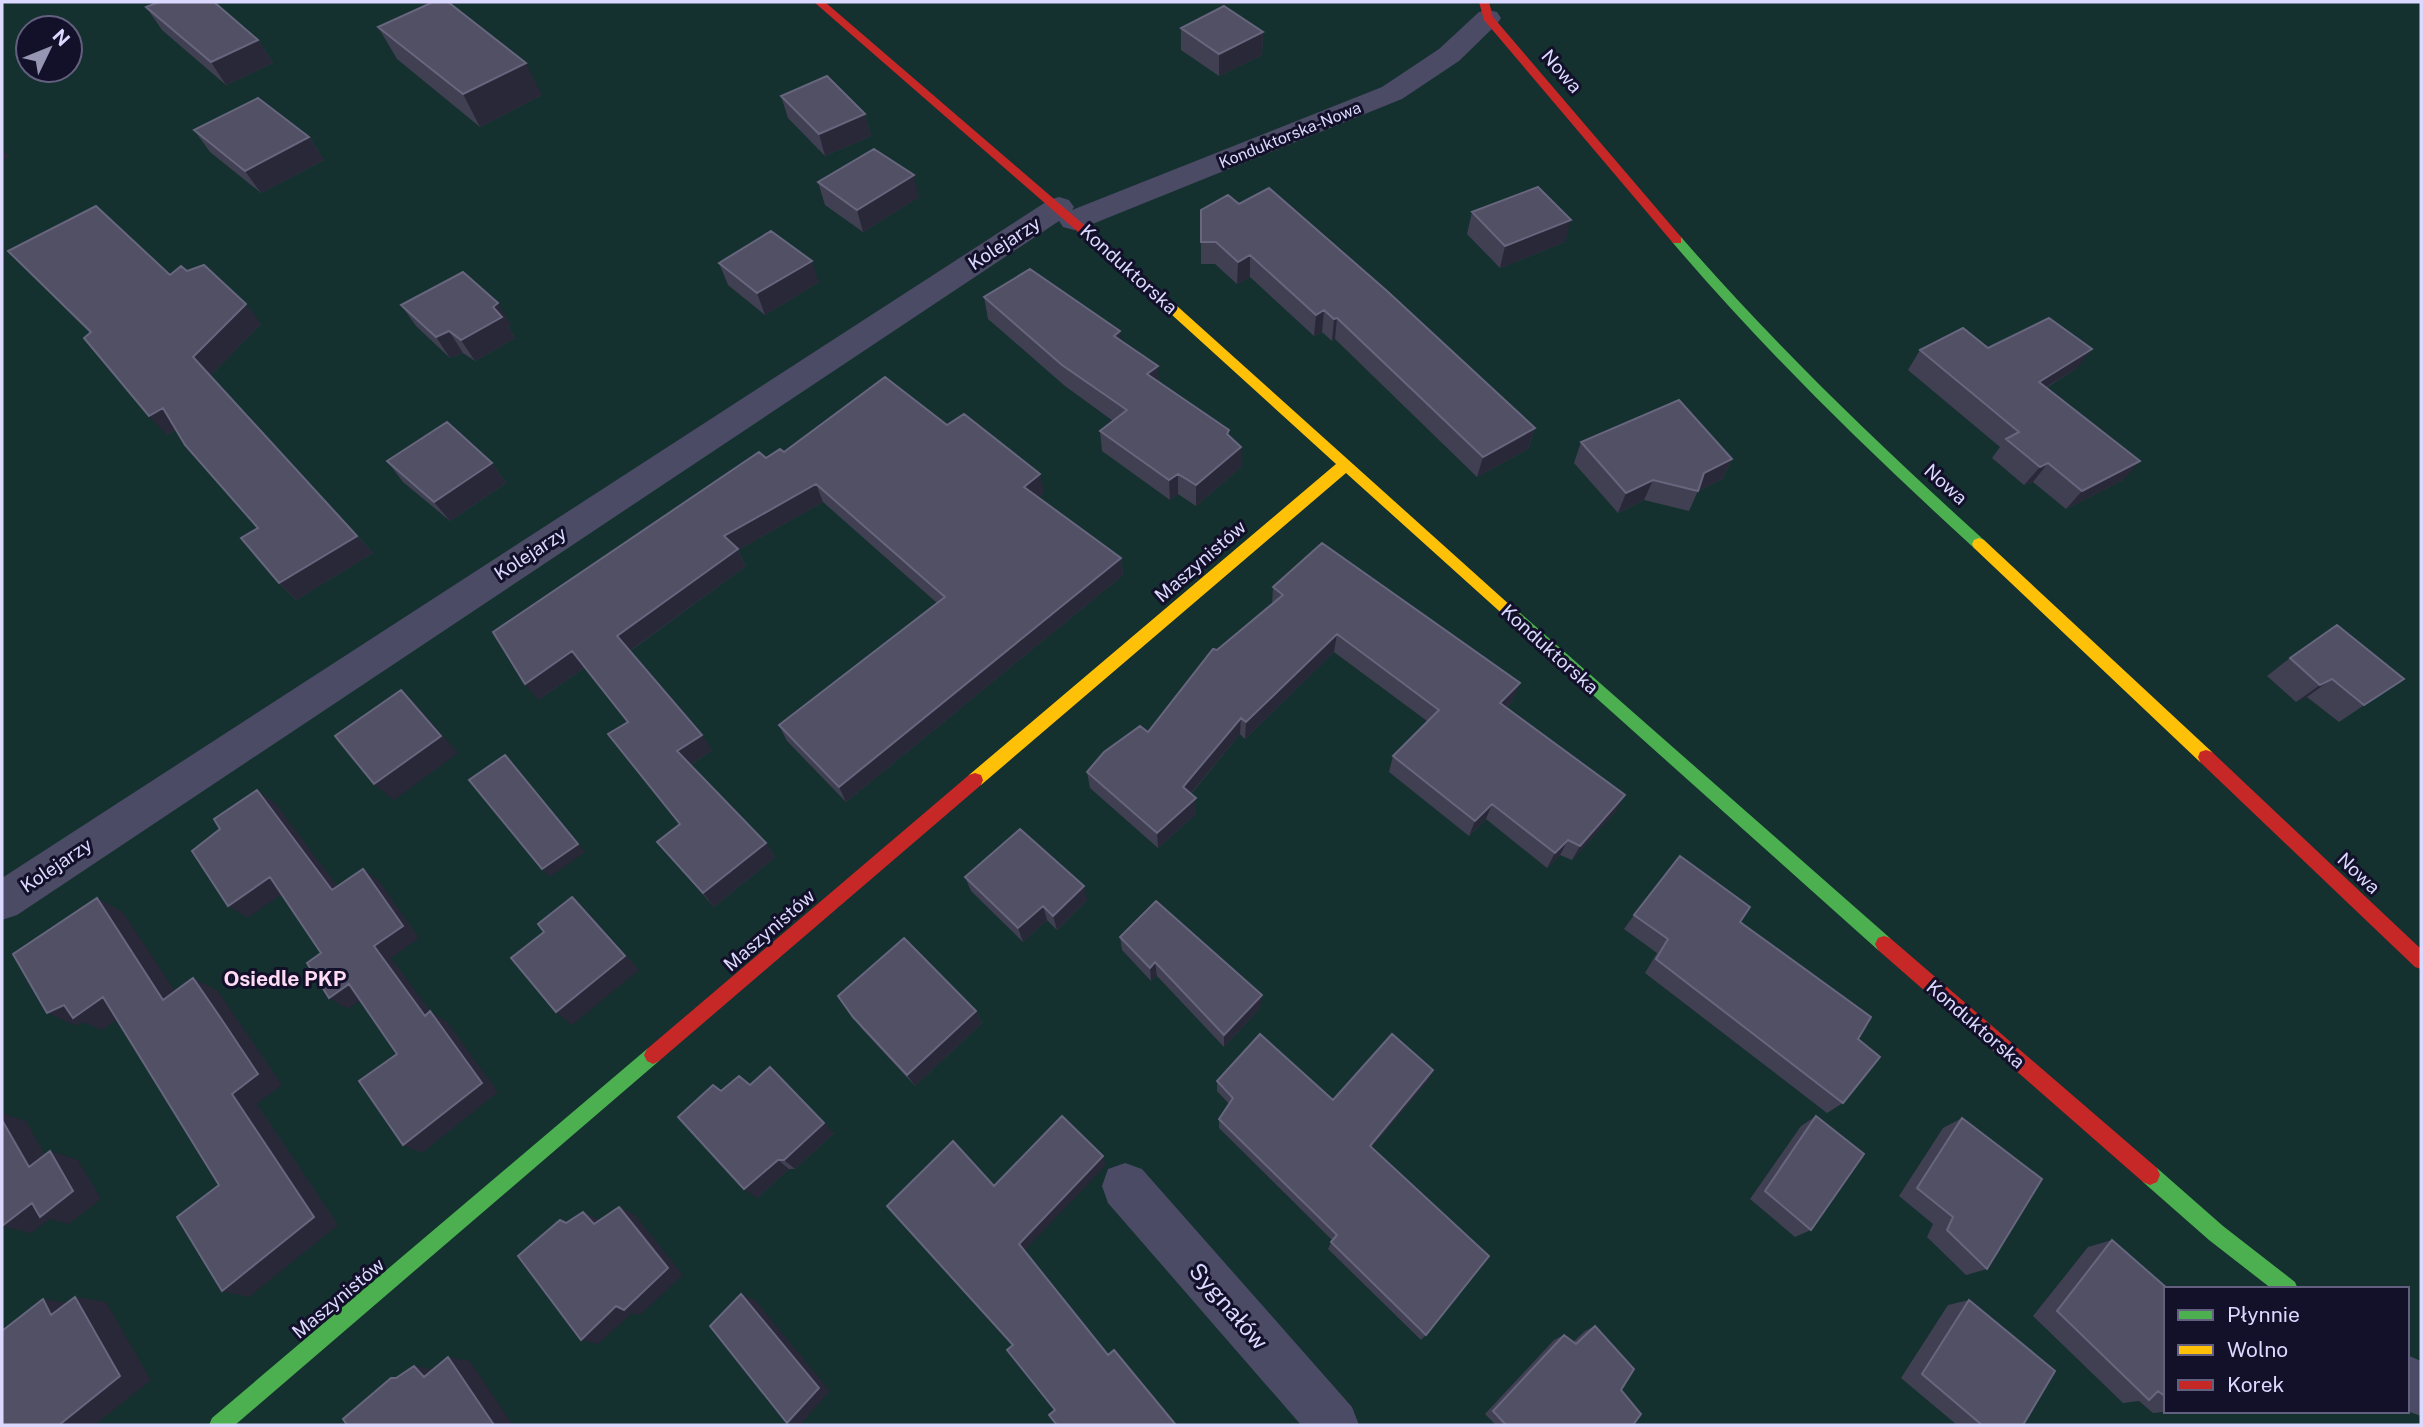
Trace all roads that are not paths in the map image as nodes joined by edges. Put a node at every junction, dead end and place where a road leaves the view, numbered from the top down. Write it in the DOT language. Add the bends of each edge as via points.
graph roads {
  1 [pos="819,2"];
  2 [pos="1486,10"];
  3 [pos="1067,214"];
  4 [pos="1345,465"];
  5 [pos="2,901"];
  6 [pos="2421,961"];
  7 [pos="1125,1186"];
  8 [pos="2285,1287"];
  9 [pos="219,1425"];
  10 [pos="1334,1425"];
  1 -- 3 [label="street, Konduktorska"];
  2 -- 3 [label="street, Konduktorska-Nowa" via="1449,55 1392,93"];
  2 -- 6 [label="street, Nowa" via="1710,280 1881,455 2011,572"];
  3 -- 4 [label="street, Konduktorska"];
  3 -- 5 [label="street, Kolejarzy"];
  4 -- 8 [label="street, Konduktorska" via="1675,761 2195,1215"];
  4 -- 9 [label="street, Maszynistów"];
  7 -- 10 [label="street, Sygnałów"];
}
